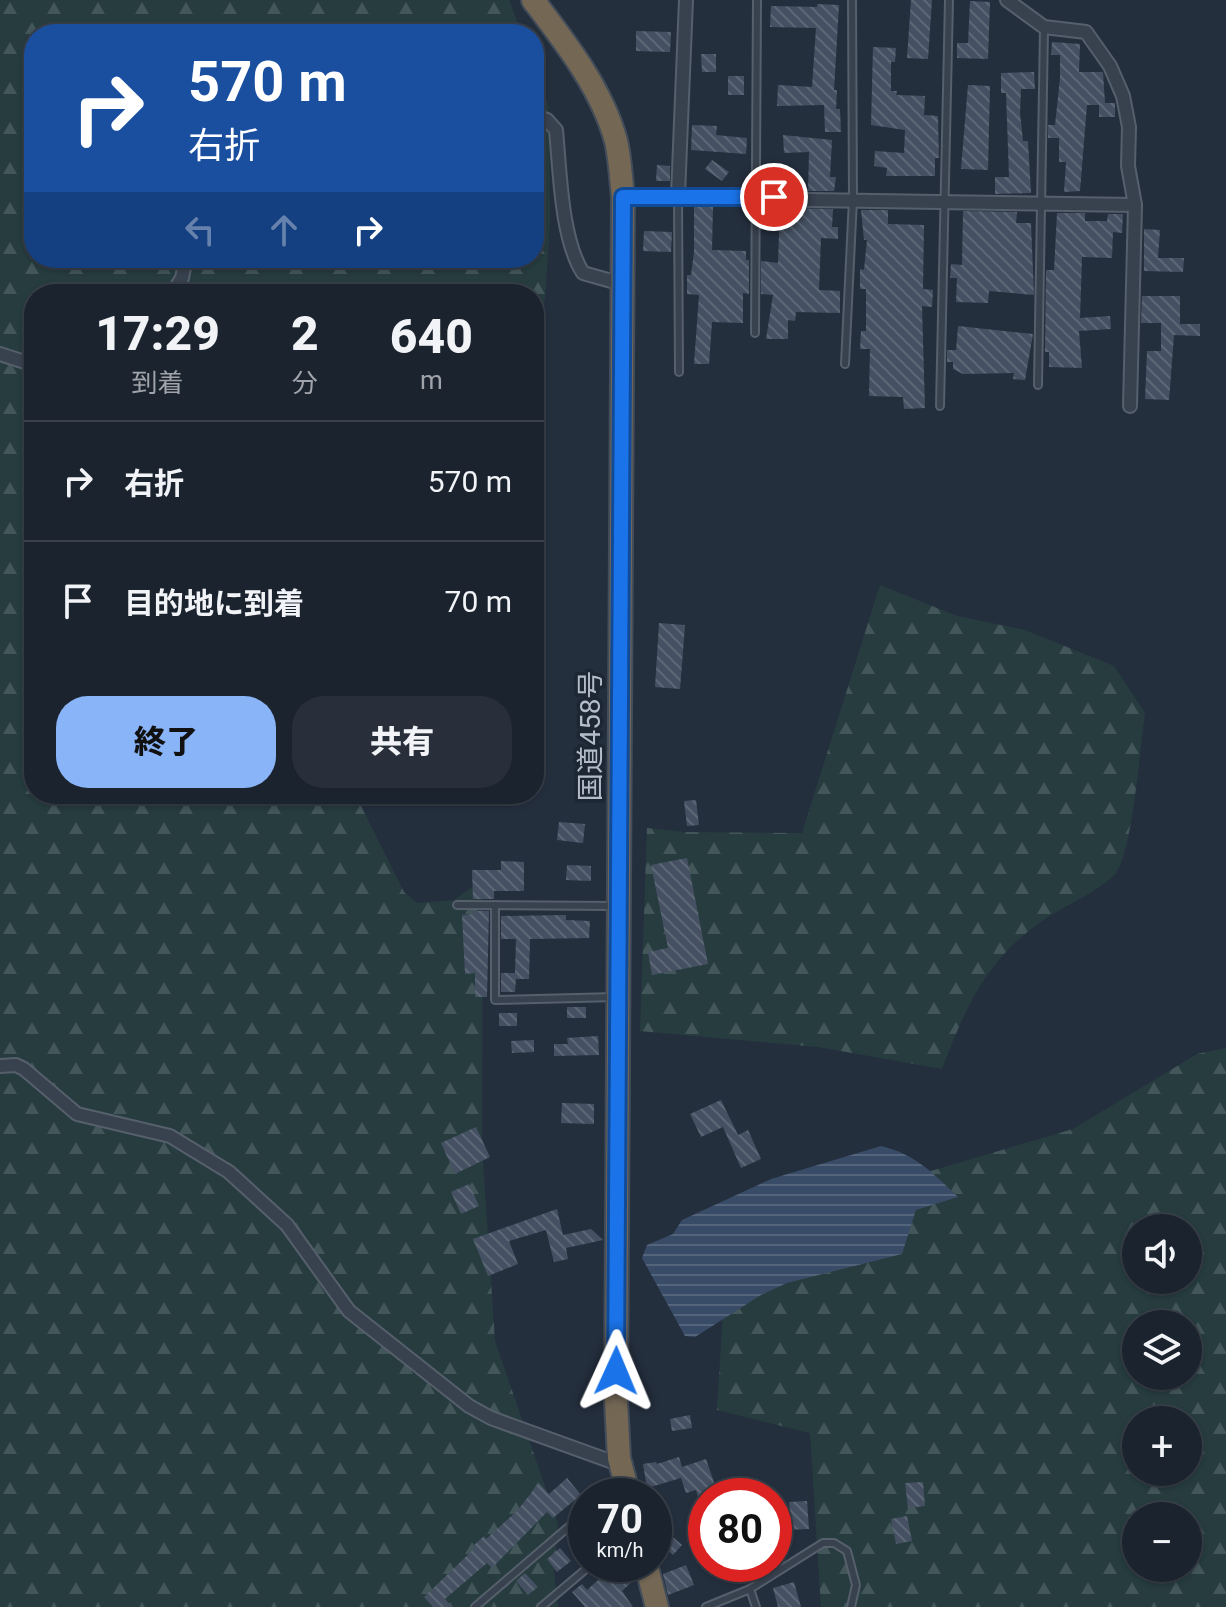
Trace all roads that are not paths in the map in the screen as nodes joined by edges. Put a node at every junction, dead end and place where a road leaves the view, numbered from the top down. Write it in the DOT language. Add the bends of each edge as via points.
graph roads {
  1 [pos="533,0"];
  2 [pos="686,0"];
  3 [pos="757,0"];
  4 [pos="852,0"];
  5 [pos="949,0"];
  6 [pos="1007,0"];
  7 [pos="1044,27"];
  8 [pos="544,119"];
  9 [pos="678,195"];
  10 [pos="623,197"];
  11 [pos="754,197"];
  12 [pos="853,199"];
  13 [pos="945,202"];
  14 [pos="1040,203"];
  15 [pos="1135,205"];
  16 [pos="622,284"];
  17 [pos="755,333"];
  18 [pos="0,354"];
  19 [pos="24,362"];
  20 [pos="845,364"];
  21 [pos="679,372"];
  22 [pos="1038,385"];
  23 [pos="940,406"];
  24 [pos="1130,406"];
  25 [pos="457,905"];
  26 [pos="495,905"];
  27 [pos="619,906"];
  28 [pos="618,997"];
  29 [pos="0,1066"];
  30 [pos="621,1465"];
  31 [pos="624,1478"];
  32 [pos="568,1527"];
  33 [pos="571,1582"];
  34 [pos="651,1582"];
  35 [pos="750,1589"];
  36 [pos="475,1607"];
  37 [pos="541,1607"];
  38 [pos="657,1607"];
  39 [pos="706,1607"];
  40 [pos="756,1607"];
  41 [pos="851,1607"];
  1 -- 10 [label="highway, 国道458号" via="599,99 616,141"];
  2 -- 9 [label="street"];
  3 -- 11 [label="lane"];
  4 -- 12 [label="lane"];
  5 -- 13 [label="lane"];
  6 -- 7 [label="street"];
  7 -- 14 [label="lane"];
  7 -- 15 [label="street" via="1086,32 1110,66 1129,127"];
  8 -- 16 [label="street" via="556,130 576,262 583,273"];
  9 -- 10 [label="street"];
  9 -- 11 [label="street"];
  9 -- 21 [label="lane"];
  10 -- 16 [label="highway, 国道458号"];
  11 -- 12 [label="street"];
  11 -- 17 [label="lane"];
  12 -- 13 [label="street"];
  12 -- 20 [label="lane"];
  13 -- 14 [label="street"];
  13 -- 23 [label="lane"];
  14 -- 15 [label="street"];
  14 -- 22 [label="lane"];
  15 -- 24 [label="street"];
  16 -- 27 [label="highway, 国道458号"];
  18 -- 19 [label="street"];
  25 -- 26 [label="lane"];
  26 -- 27 [label="lane"];
  26 -- 28 [label="lane" via="495,1000"];
  27 -- 28 [label="highway, 国道458号"];
  28 -- 30 [label="highway, 国道458号" via="616,1400"];
  29 -- 30 [label="street" via="24,1069 77,1114 170,1136 229,1172 287,1225 349,1311 469,1406"];
  30 -- 31 [label="highway, 国道458号"];
  32 -- 36 [label="lane"];
  33 -- 37 [label="lane"];
  34 -- 38 [label="highway"];
  35 -- 39 [label="lane"];
  35 -- 40 [label="lane"];
  35 -- 41 [label="lane" via="823,1543 834,1543 847,1551 856,1585"];
}
